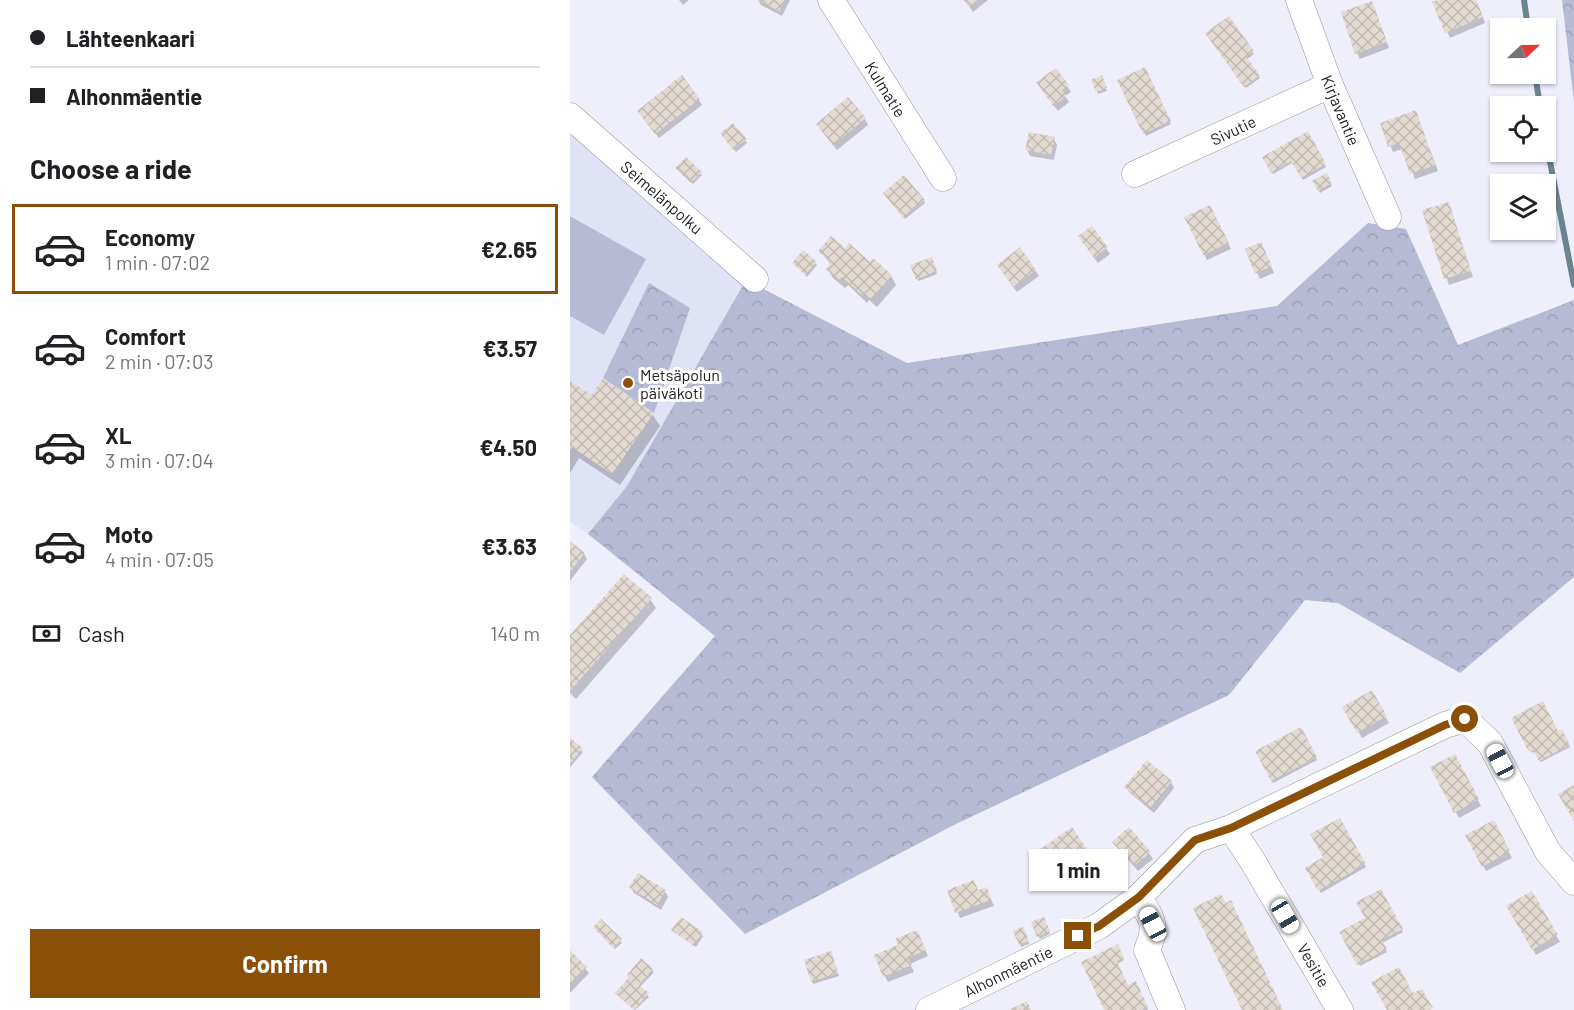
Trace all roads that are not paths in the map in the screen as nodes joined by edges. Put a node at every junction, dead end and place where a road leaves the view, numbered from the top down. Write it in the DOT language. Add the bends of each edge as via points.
graph roads {
  1 [pos="831,0"];
  2 [pos="1299,0"];
  3 [pos="1330,85"];
  4 [pos="570,116"];
  5 [pos="1136,174"];
  6 [pos="942,178"];
  7 [pos="1388,217"];
  8 [pos="755,279"];
  9 [pos="1231,828"];
  10 [pos="1574,882"];
  11 [pos="1139,897"];
  12 [pos="929,1010"];
  13 [pos="1172,1010"];
  14 [pos="1340,1010"];
  1 -- 6 [label="street, Kulmatie"];
  2 -- 3 [label="street, Kirjavantie"];
  3 -- 5 [label="street, Sivutie"];
  3 -- 7 [label="street, Kirjavantie"];
  4 -- 8 [label="street, Seimelänpolku"];
  9 -- 10 [label="street, Alhonmäentie" via="1445,725 1465,719 1490,743 1548,852"];
  9 -- 11 [label="street, Alhonmäentie" via="1195,840"];
  9 -- 14 [label="street, Vesitie"];
  11 -- 12 [label="street, Alhonmäentie" via="1099,926"];
  11 -- 13 [label="street" via="1153,924 1147,950"];
}
